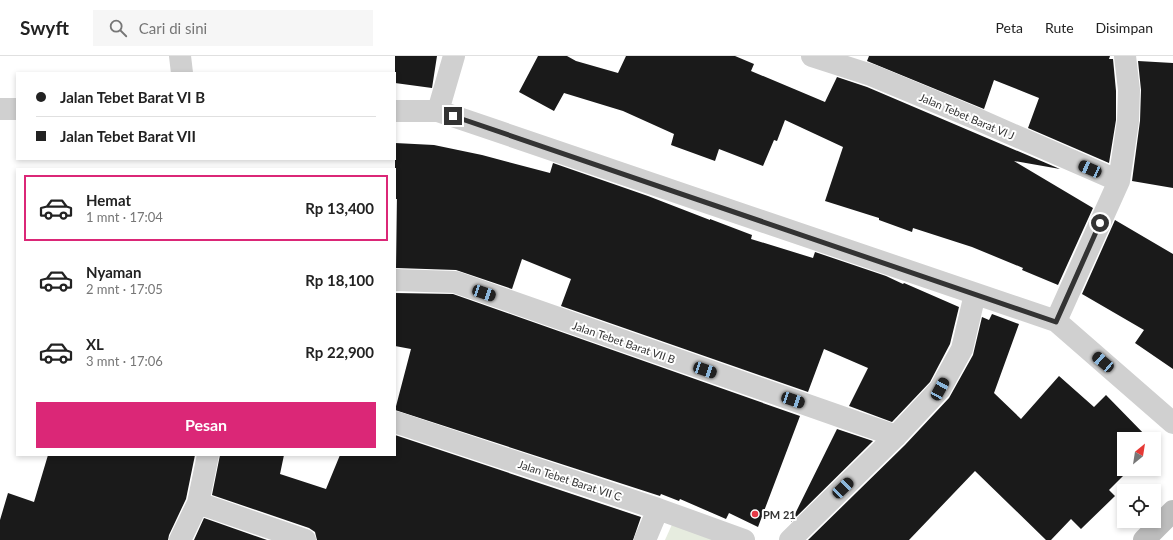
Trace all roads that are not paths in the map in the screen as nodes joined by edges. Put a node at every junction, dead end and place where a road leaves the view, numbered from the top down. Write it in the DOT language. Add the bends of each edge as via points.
graph roads {
  1 [pos="180,56"];
  2 [pos="454,56"];
  3 [pos="812,56"];
  4 [pos="1125,56"];
  5 [pos="182,72"];
  6 [pos="0,109"];
  7 [pos="16,109"];
  8 [pos="396,111"];
  9 [pos="438,111"];
  10 [pos="1119,181"];
  11 [pos="396,280"];
  12 [pos="975,294"];
  13 [pos="1056,322"];
  14 [pos="396,422"];
  15 [pos="1173,422"];
  16 [pos="896,436"];
  17 [pos="208,456"];
  18 [pos="198,503"];
  19 [pos="658,509"];
  20 [pos="1173,510"];
  21 [pos="180,540"];
  22 [pos="305,540"];
  23 [pos="645,540"];
  24 [pos="744,540"];
  25 [pos="790,540"];
  26 [pos="1144,540"];
  1 -- 5 [label="street"];
  2 -- 9 [label="street"];
  3 -- 10 [label="street, Jalan Tebet Barat VI J" via="885,81"];
  4 -- 10 [label="street" via="1129,90 1128,121"];
  6 -- 7 [label="street"];
  8 -- 9 [label="street"];
  9 -- 12 [label="street"];
  10 -- 13 [label="street"];
  11 -- 16 [label="street, Jalan Tebet Barat VII B" via="455,282"];
  12 -- 13 [label="street"];
  12 -- 16 [label="street" via="962,349 940,389"];
  13 -- 15 [label="street"];
  14 -- 19 [label="street, Jalan Tebet Barat VII C"];
  16 -- 25 [label="street"];
  17 -- 18 [label="street"];
  18 -- 21 [label="street"];
  18 -- 22 [label="street"];
  19 -- 23 [label="street"];
  19 -- 24 [label="street, Jalan Tebet Barat VII C"];
  20 -- 26 [label="street"];
}
